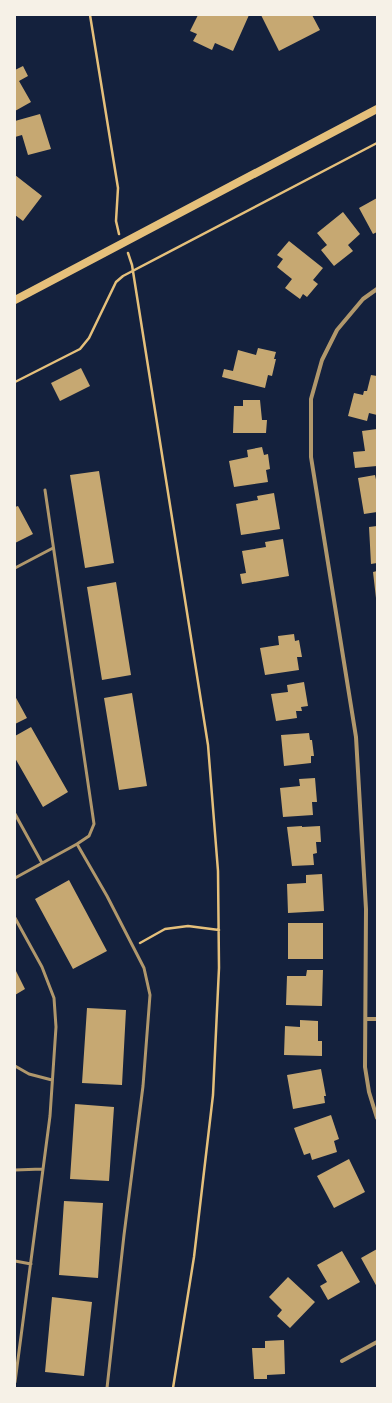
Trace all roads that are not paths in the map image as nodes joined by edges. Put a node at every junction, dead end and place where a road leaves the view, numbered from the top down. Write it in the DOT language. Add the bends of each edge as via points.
graph roads {
  1 [pos="377,109"];
  2 [pos="377,289"];
  3 [pos="15,300"];
  4 [pos="44,490"];
  5 [pos="53,548"];
  6 [pos="15,568"];
  7 [pos="15,814"];
  8 [pos="77,844"];
  9 [pos="42,863"];
  10 [pos="15,878"];
  11 [pos="15,918"];
  12 [pos="366,1019"];
  13 [pos="377,1019"];
  14 [pos="15,1066"];
  15 [pos="52,1080"];
  16 [pos="377,1118"];
  17 [pos="42,1169"];
  18 [pos="15,1170"];
  19 [pos="15,1261"];
  20 [pos="31,1264"];
  21 [pos="377,1342"];
  22 [pos="17,1352"];
  23 [pos="342,1361"];
  24 [pos="15,1382"];
  25 [pos="107,1388"];
  1 -- 3 [label="main road"];
  2 -- 12 [label="street" via="363,299 337,330 322,360 311,399 311,456 356,737 366,909"];
  4 -- 5 [label="lane"];
  5 -- 6 [label="lane"];
  5 -- 8 [label="lane" via="94,824 89,836"];
  7 -- 9 [label="lane"];
  8 -- 9 [label="lane"];
  8 -- 25 [label="lane" via="134,947 144,968 150,995 143,1086"];
  9 -- 10 [label="lane"];
  11 -- 15 [label="lane" via="42,967 54,998 56,1027"];
  12 -- 13 [label="street"];
  12 -- 16 [label="street" via="366,1067 369,1092"];
  14 -- 15 [label="lane" via="29,1074"];
  15 -- 17 [label="lane" via="50,1116"];
  17 -- 18 [label="lane"];
  17 -- 20 [label="lane"];
  19 -- 20 [label="lane"];
  20 -- 22 [label="lane"];
  21 -- 23 [label="street"];
  22 -- 24 [label="lane"];
}
